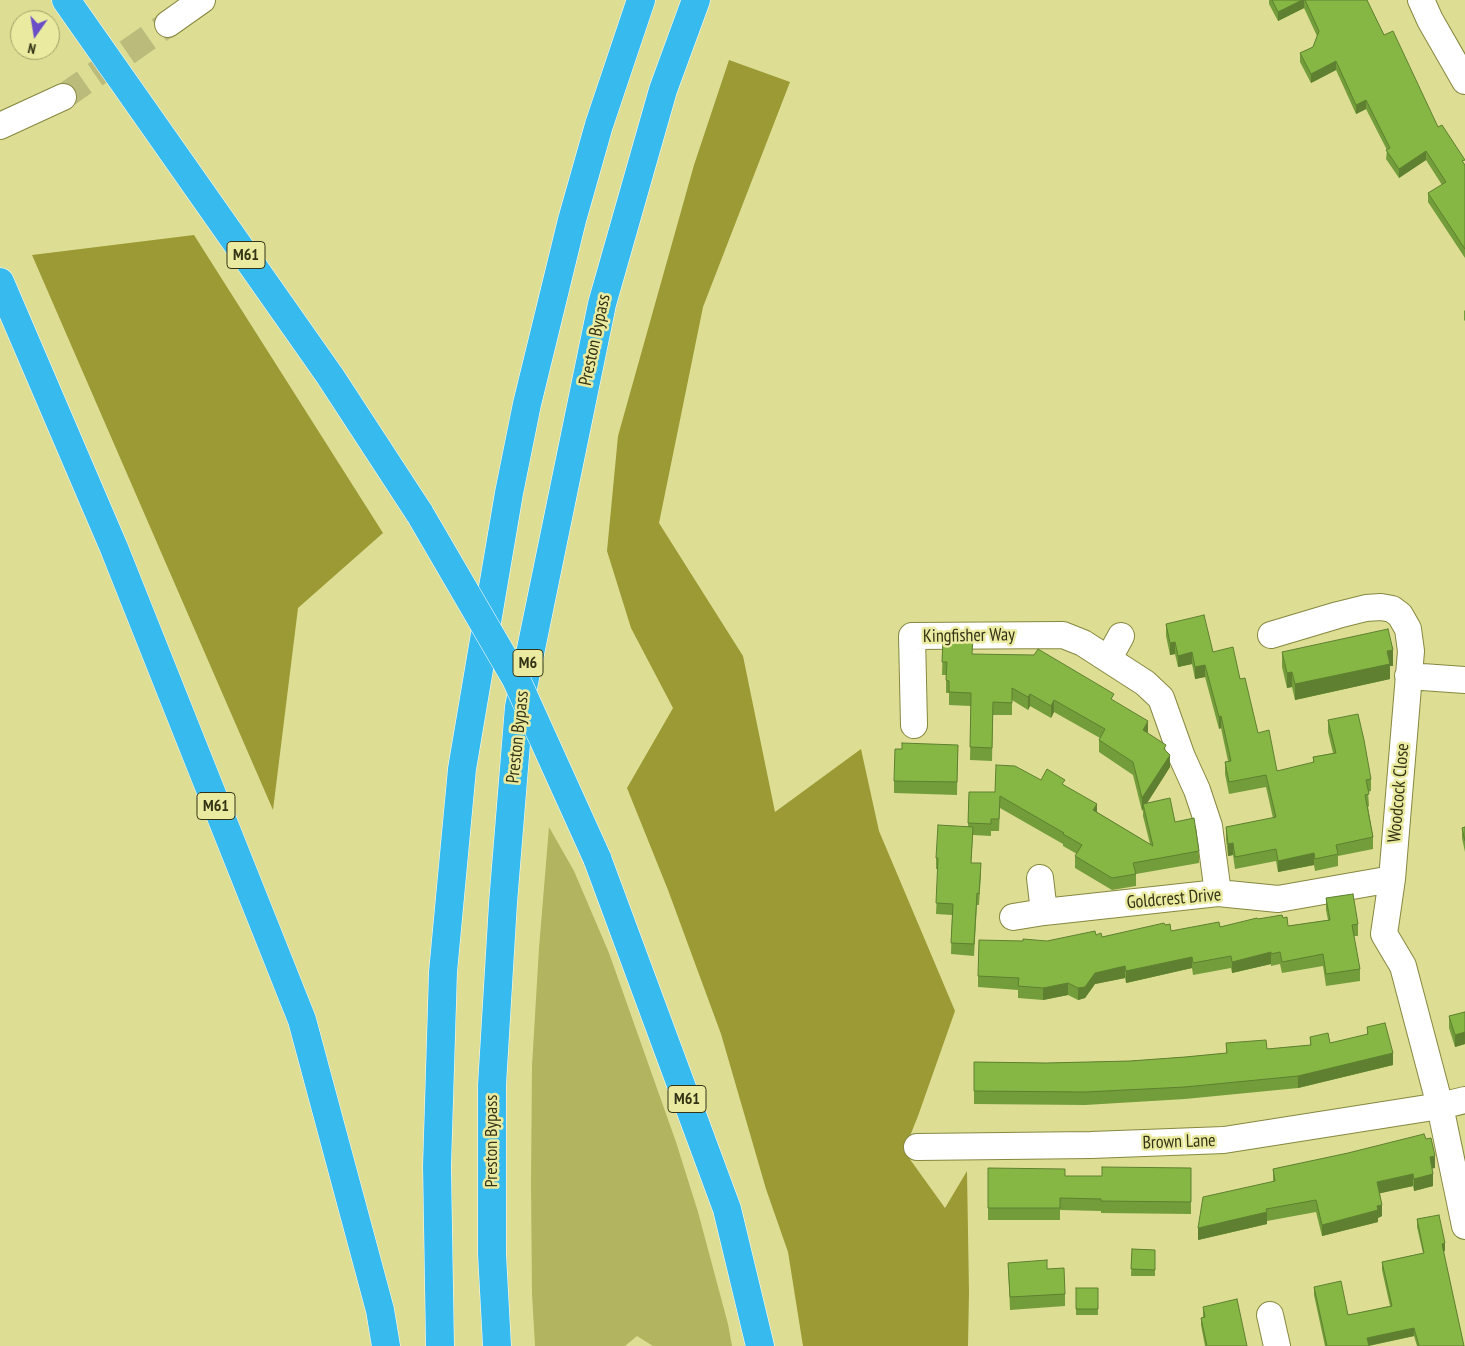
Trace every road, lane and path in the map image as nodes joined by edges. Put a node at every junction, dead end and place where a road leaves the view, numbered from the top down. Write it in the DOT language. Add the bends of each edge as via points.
graph roads {
  1 [pos="66,0"];
  2 [pos="202,0"];
  3 [pos="641,0"];
  4 [pos="696,0"];
  5 [pos="1421,0"];
  6 [pos="168,24"];
  7 [pos="1465,81"];
  8 [pos="62,97"];
  9 [pos="0,126"];
  10 [pos="0,282"];
  11 [pos="1271,635"];
  12 [pos="1410,664"];
  13 [pos="1465,680"];
  14 [pos="914,725"];
  15 [pos="1040,878"];
  16 [pos="1392,879"];
  17 [pos="1218,893"];
  18 [pos="1044,912"];
  19 [pos="1013,917"];
  20 [pos="1465,1100"];
  21 [pos="1440,1106"];
  22 [pos="916,1147"];
  23 [pos="1465,1226"];
  24 [pos="1270,1315"];
  25 [pos="386,1346"];
  26 [pos="440,1346"];
  27 [pos="497,1346"];
  28 [pos="760,1346"];
  29 [pos="1277,1346"];
  1 -- 28 [label="highway, M61, bridge" via="324,368 420,514 516,679 597,858 727,1209"];
  2 -- 6 [label="street"];
  3 -- 26 [label="highway" via="599,125 530,394 509,493 462,769 442,992 437,1166"];
  4 -- 27 [label="highway, Preston Bypass / M6" via="663,90 602,304 519,707 492,1085 492,1254"];
  5 -- 7 [label="street"];
  8 -- 9 [label="street"];
  10 -- 25 [label="highway, M61" via="114,548 302,1020 380,1310"];
  11 -- 12 [label="street, Woodcock Close" via="1338,614 1366,608 1392,609 1400,615 1410,634"];
  12 -- 13 [label="street"];
  12 -- 16 [label="street, Woodcock Close"];
  14 -- 17 [label="street, Kingfisher Way" via="912,636 1063,635 1083,643 1115,647 1161,698 1209,826"];
  15 -- 18 [label="street"];
  16 -- 17 [label="street, Goldcrest Drive" via="1278,899"];
  16 -- 21 [label="street, Woodcock Close" via="1384,934 1403,966"];
  17 -- 18 [label="street, Goldcrest Drive"];
  18 -- 19 [label="street, Goldcrest Drive"];
  20 -- 21 [label="street, Brown Lane"];
  21 -- 22 [label="street, Brown Lane" via="1224,1140"];
  21 -- 23 [label="street"];
  24 -- 29 [label="street"];
}
